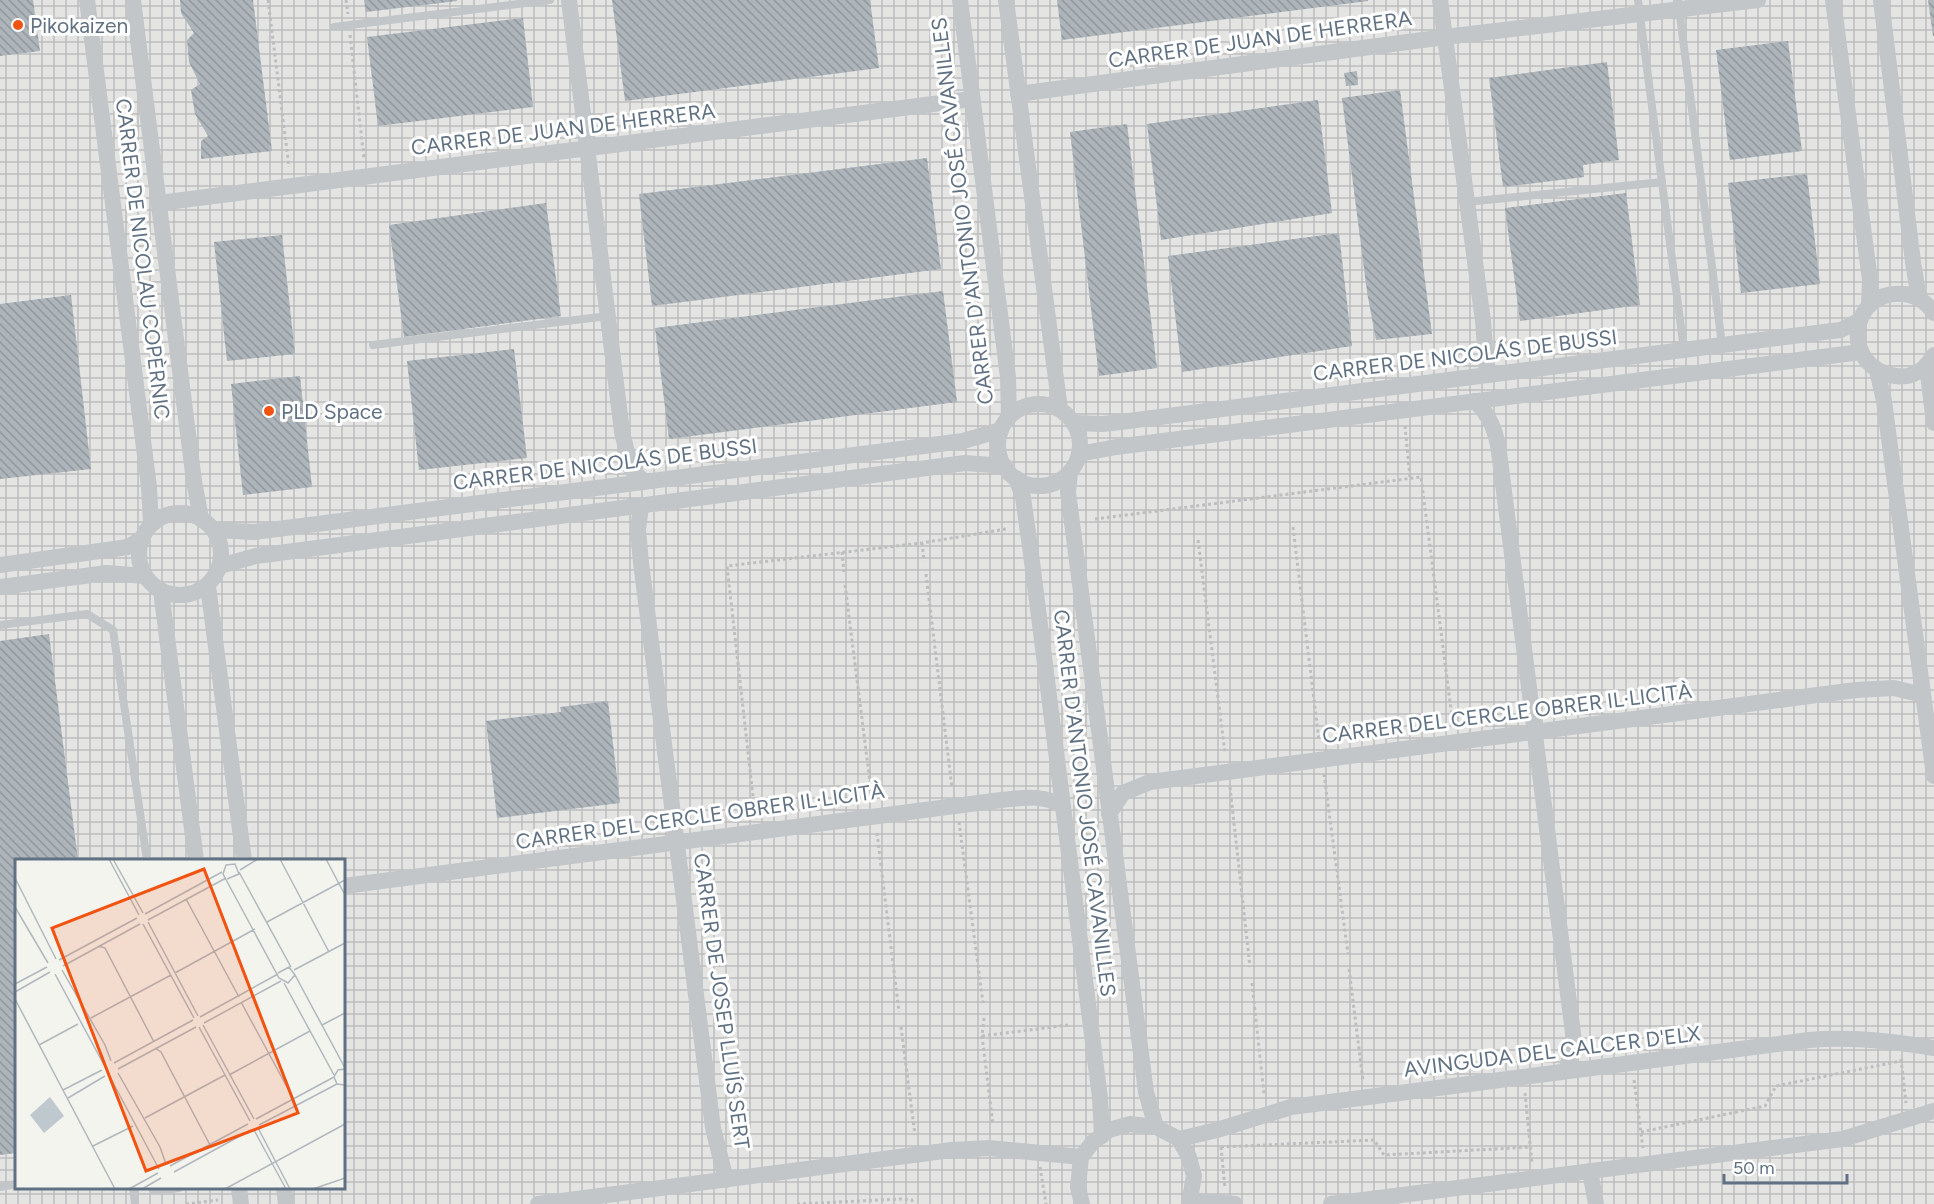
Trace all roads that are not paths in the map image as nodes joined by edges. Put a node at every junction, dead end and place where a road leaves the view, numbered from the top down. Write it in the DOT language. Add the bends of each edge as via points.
graph roads {
  1 [pos="87,0"];
  2 [pos="133,0"];
  3 [pos="550,0"];
  4 [pos="569,0"];
  5 [pos="960,0"];
  6 [pos="1006,0"];
  7 [pos="1440,0"];
  8 [pos="1758,0"];
  9 [pos="1833,0"];
  10 [pos="1881,0"];
  11 [pos="1679,5"];
  12 [pos="1639,7"];
  13 [pos="334,27"];
  14 [pos="1445,37"];
  15 [pos="1018,94"];
  16 [pos="972,99"];
  17 [pos="588,148"];
  18 [pos="1662,182"];
  19 [pos="1467,202"];
  20 [pos="159,203"];
  21 [pos="1919,299"];
  22 [pos="1869,305"];
  23 [pos="1934,312"];
  24 [pos="608,316"];
  25 [pos="1860,320"];
  26 [pos="373,345"];
  27 [pos="1722,345"];
  28 [pos="1684,350"];
  29 [pos="1860,352"];
  30 [pos="1931,360"];
  31 [pos="1877,370"];
  32 [pos="1487,375"];
  33 [pos="1475,400"];
  34 [pos="1060,409"];
  35 [pos="1005,423"];
  36 [pos="1073,423"];
  37 [pos="1934,423"];
  38 [pos="1079,454"];
  39 [pos="1010,472"];
  40 [pos="1070,473"];
  41 [pos="644,482"];
  42 [pos="642,507"];
  43 [pos="151,524"];
  44 [pos="208,524"];
  45 [pos="141,539"];
  46 [pos="0,565"];
  47 [pos="220,566"];
  48 [pos="144,576"];
  49 [pos="208,586"];
  50 [pos="0,587"];
  51 [pos="161,591"];
  52 [pos="0,625"];
  53 [pos="1923,695"];
  54 [pos="1535,733"];
  55 [pos="1934,776"];
  56 [pos="1062,806"];
  57 [pos="1109,814"];
  58 [pos="678,842"];
  59 [pos="147,859"];
  60 [pos="196,859"];
  61 [pos="244,859"];
  62 [pos="345,886"];
  63 [pos="1934,1048"];
  64 [pos="1566,1071"];
  65 [pos="1934,1111"];
  66 [pos="1156,1127"];
  67 [pos="1102,1136"];
  68 [pos="1179,1139"];
  69 [pos="1081,1157"];
  70 [pos="1590,1171"];
  71 [pos="726,1180"];
  72 [pos="15,1185"];
  73 [pos="0,1187"];
  74 [pos="133,1189"];
  75 [pos="154,1189"];
  76 [pos="170,1189"];
  77 [pos="239,1189"];
  78 [pos="284,1189"];
  79 [pos="1230,1200"];
  80 [pos="1190,1202"];
  81 [pos="135,1204"];
  82 [pos="241,1204"];
  83 [pos="286,1204"];
  84 [pos="538,1204"];
  85 [pos="1082,1204"];
  86 [pos="1331,1204"];
  87 [pos="1596,1204"];
  1 -- 43 [label="street, CARRER DE NICOLAU COPÈRNIC"];
  2 -- 20 [label="street, CARRER DE NICOLAU COPÈRNIC"];
  3 -- 13 [label="lane"];
  4 -- 17 [label="street"];
  5 -- 16 [label="street, CARRER D'ANTONIO JOSÉ CAVANILLES"];
  6 -- 15 [label="street"];
  7 -- 14 [label="street"];
  8 -- 11 [label="street, CARRER DE JUAN DE HERRERA"];
  9 -- 22 [label="street" via="1869,273"];
  10 -- 21 [label="street"];
  11 -- 12 [label="street, CARRER DE JUAN DE HERRERA"];
  11 -- 27 [label="lane"];
  12 -- 14 [label="street, CARRER DE JUAN DE HERRERA"];
  12 -- 18 [label="lane"];
  14 -- 15 [label="street, CARRER DE JUAN DE HERRERA"];
  14 -- 19 [label="street"];
  15 -- 34 [label="street"];
  16 -- 17 [label="street, CARRER DE JUAN DE HERRERA"];
  16 -- 35 [label="street, CARRER D'ANTONIO JOSÉ CAVANILLES" via="1008,377"];
  17 -- 20 [label="street, CARRER DE JUAN DE HERRERA"];
  17 -- 24 [label="street"];
  18 -- 19 [label="lane"];
  18 -- 28 [label="lane"];
  19 -- 32 [label="street"];
  20 -- 44 [label="street, CARRER DE NICOLAU COPÈRNIC" via="194,481"];
  21 -- 22 [label="street" via="1894,293"];
  21 -- 23 [label="street"];
  22 -- 25 [label="street"];
  24 -- 26 [label="lane"];
  24 -- 41 [label="street" via="622,432 631,470"];
  25 -- 27 [label="street, CARRER DE NICOLÁS DE BUSSI" via="1841,330"];
  25 -- 29 [label="street"];
  27 -- 28 [label="street, CARRER DE NICOLÁS DE BUSSI"];
  28 -- 32 [label="street, CARRER DE NICOLÁS DE BUSSI"];
  29 -- 31 [label="street"];
  29 -- 33 [label="street"];
  30 -- 31 [label="street" via="1916,373 1900,377"];
  30 -- 37 [label="street"];
  31 -- 53 [label="street"];
  32 -- 36 [label="street, CARRER DE NICOLÁS DE BUSSI" via="1101,424"];
  33 -- 38 [label="street"];
  33 -- 54 [label="street" via="1496,432"];
  34 -- 35 [label="street" via="1035,404 1022,407"];
  34 -- 36 [label="street"];
  35 -- 39 [label="street" via="998,447 1001,462"];
  35 -- 41 [label="street, CARRER DE NICOLÁS DE BUSSI" via="963,441"];
  36 -- 38 [label="street" via="1081,441"];
  38 -- 40 [label="street"];
  39 -- 40 [label="street" via="1024,483 1042,486 1056,483"];
  39 -- 42 [label="street" via="965,463"];
  39 -- 56 [label="street, CARRER D'ANTONIO JOSÉ CAVANILLES" via="1023,497"];
  40 -- 57 [label="street, CARRER D'ANTONIO JOSÉ CAVANILLES" via="1068,492"];
  41 -- 44 [label="street, CARRER DE NICOLÁS DE BUSSI" via="254,532"];
  42 -- 47 [label="street" via="256,556"];
  42 -- 58 [label="street, CARRER DE JOSEP LLUÍS SERT" via="638,529 641,563"];
  43 -- 44 [label="street" via="163,516 179,513 195,515"];
  43 -- 45 [label="street"];
  44 -- 47 [label="street" via="219,537"];
  45 -- 46 [label="street" via="128,547"];
  45 -- 48 [label="street" via="138,556"];
  47 -- 49 [label="street"];
  48 -- 50 [label="street" via="107,573"];
  48 -- 51 [label="street"];
  49 -- 51 [label="street" via="182,596"];
  49 -- 61 [label="street"];
  51 -- 60 [label="street"];
  52 -- 59 [label="lane" via="87,614 113,630"];
  53 -- 54 [label="street, CARRER DEL CERCLE OBRER IL·LICITÀ" via="1894,688 1856,690"];
  53 -- 55 [label="street"];
  54 -- 57 [label="street, CARRER DEL CERCLE OBRER IL·LICITÀ" via="1150,782 1123,793"];
  54 -- 64 [label="street" via="1574,1041"];
  56 -- 58 [label="street, CARRER DEL CERCLE OBRER IL·LICITÀ" via="1053,800 1028,798"];
  56 -- 67 [label="street, CARRER D'ANTONIO JOSÉ CAVANILLES"];
  57 -- 66 [label="street, CARRER D'ANTONIO JOSÉ CAVANILLES" via="1146,1092"];
  58 -- 62 [label="street, CARRER DEL CERCLE OBRER IL·LICITÀ"];
  58 -- 71 [label="street, CARRER DE JOSEP LLUÍS SERT" via="713,1128"];
  63 -- 64 [label="street, AVINGUDA DEL CALCER D'ELX" via="1826,1038"];
  64 -- 68 [label="street, AVINGUDA DEL CALCER D'ELX" via="1292,1107"];
  65 -- 70 [label="street" via="1843,1139"];
  66 -- 67 [label="street" via="1130,1124"];
  66 -- 68 [label="street"];
  67 -- 69 [label="street"];
  68 -- 80 [label="street" via="1194,1176"];
  69 -- 71 [label="street" via="989,1148 952,1150"];
  69 -- 85 [label="street" via="1078,1187"];
  70 -- 86 [label="street"];
  70 -- 87 [label="street"];
  71 -- 84 [label="street"];
  72 -- 73 [label="lane"];
  74 -- 81 [label="lane"];
  75 -- 76 [label="lane"];
  77 -- 82 [label="street"];
  78 -- 83 [label="street"];
  79 -- 80 [label="street"];
}
